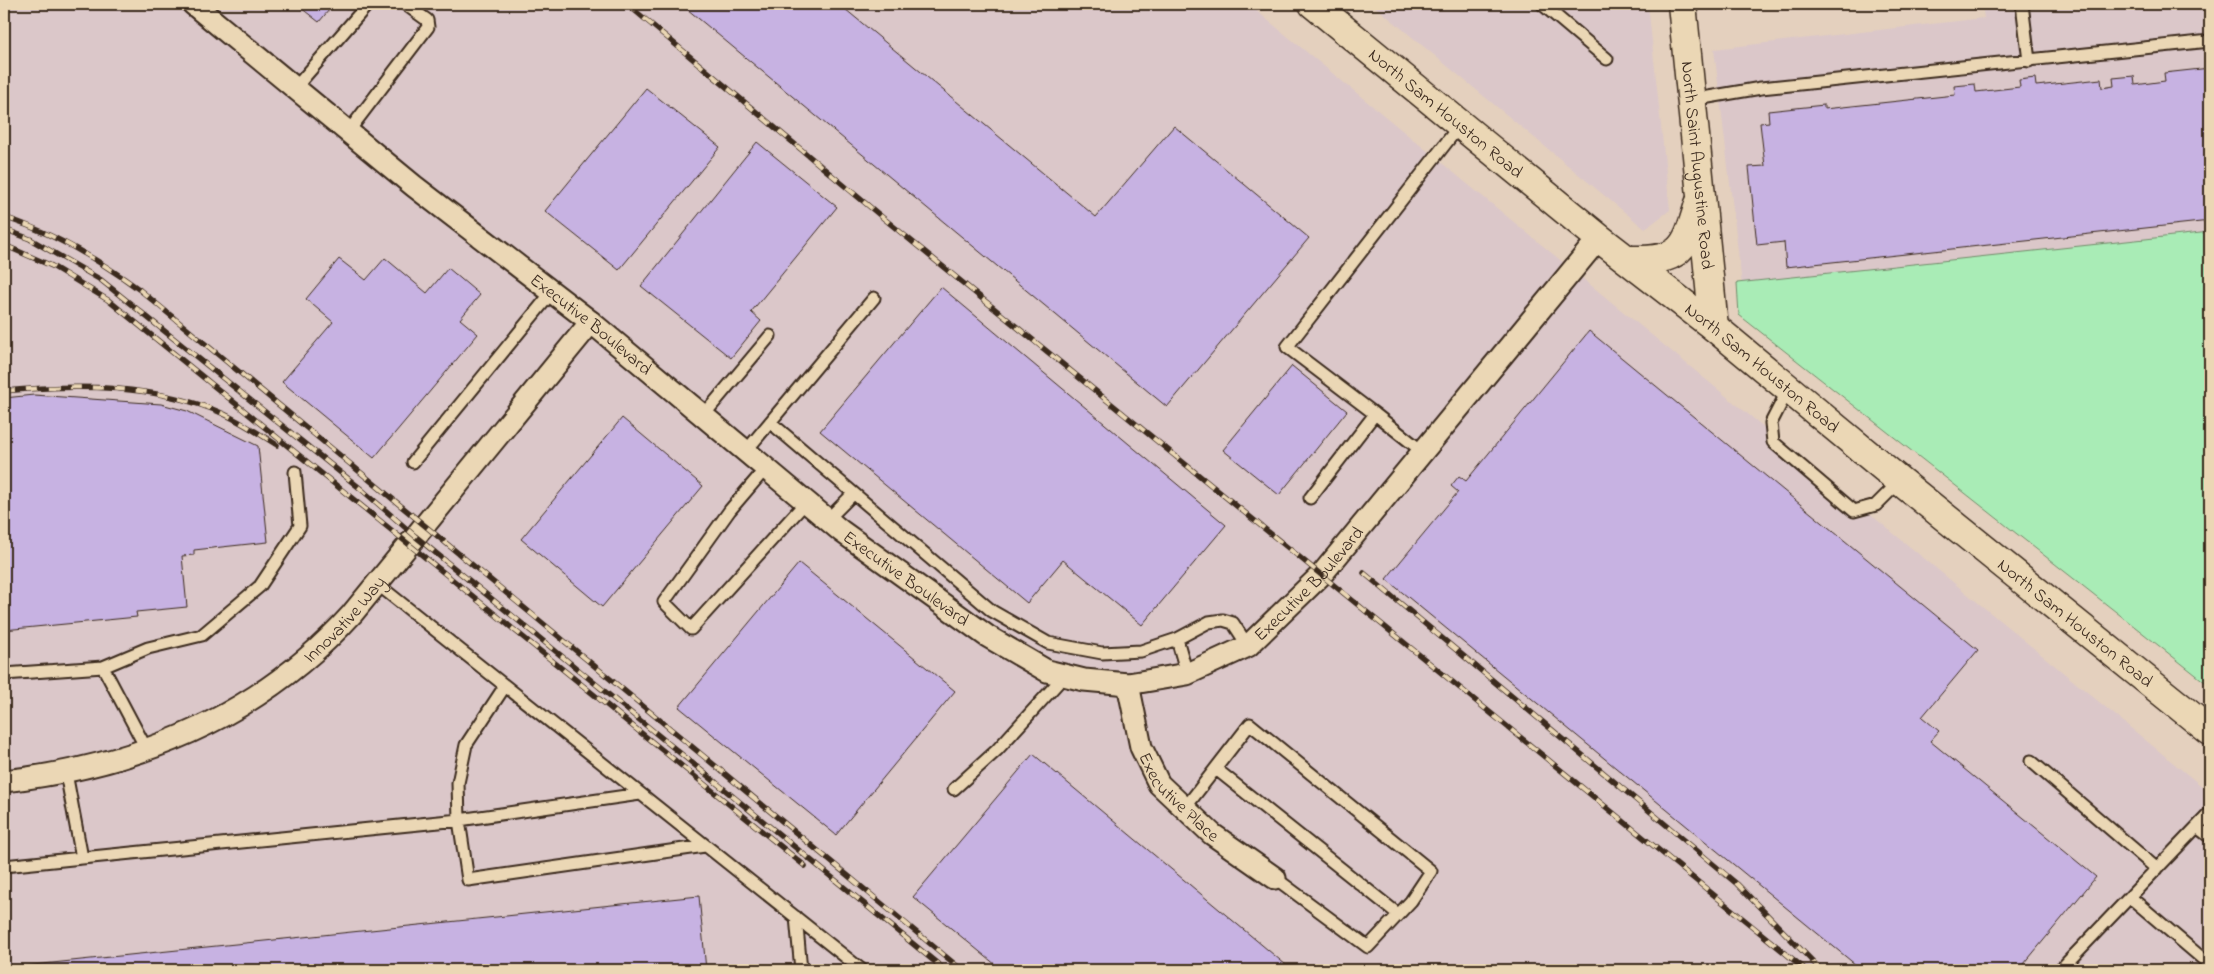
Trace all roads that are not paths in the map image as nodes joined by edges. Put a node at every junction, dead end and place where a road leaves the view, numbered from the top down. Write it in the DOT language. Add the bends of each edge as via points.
graph roads {
  1 [pos="193,4"];
  2 [pos="404,4"];
  3 [pos="1313,4"];
  4 [pos="1542,4"];
  5 [pos="1682,4"];
  6 [pos="2022,4"];
  7 [pos="367,5"];
  8 [pos="2210,40"];
  9 [pos="1608,59"];
  10 [pos="2029,61"];
  11 [pos="295,88"];
  12 [pos="1691,100"];
  13 [pos="1460,125"];
  14 [pos="348,132"];
  15 [pos="1701,195"];
  16 [pos="1599,238"];
  17 [pos="1629,260"];
  18 [pos="552,292"];
  19 [pos="874,298"];
  20 [pos="591,322"];
  21 [pos="1714,327"];
  22 [pos="770,336"];
  23 [pos="1788,390"];
  24 [pos="1375,414"];
  25 [pos="703,416"];
  26 [pos="770,422"];
  27 [pos="746,451"];
  28 [pos="1423,452"];
  29 [pos="413,462"];
  30 [pos="766,468"];
  31 [pos="295,472"];
  32 [pos="1900,481"];
  33 [pos="853,494"];
  34 [pos="1310,498"];
  35 [pos="806,502"];
  36 [pos="827,520"];
  37 [pos="376,583"];
  38 [pos="1176,639"];
  39 [pos="1248,646"];
  40 [pos="1043,654"];
  41 [pos="103,667"];
  42 [pos="4,674"];
  43 [pos="1188,674"];
  44 [pos="1065,676"];
  45 [pos="1128,684"];
  46 [pos="505,686"];
  47 [pos="2210,731"];
  48 [pos="147,750"];
  49 [pos="2031,761"];
  50 [pos="1216,769"];
  51 [pos="66,773"];
  52 [pos="4,781"];
  53 [pos="954,789"];
  54 [pos="640,794"];
  55 [pos="1185,808"];
  56 [pos="2210,813"];
  57 [pos="459,820"];
  58 [pos="2197,827"];
  59 [pos="2210,837"];
  60 [pos="705,846"];
  61 [pos="82,858"];
  62 [pos="4,866"];
  63 [pos="2157,869"];
  64 [pos="1275,878"];
  65 [pos="2130,897"];
  66 [pos="1398,914"];
  67 [pos="796,918"];
  68 [pos="2210,965"];
  69 [pos="801,970"];
  70 [pos="862,970"];
  71 [pos="2060,970"];
  1 -- 11 [label="street, Executive Boulevard"];
  2 -- 14 [label="lane" via="427,20 428,27"];
  3 -- 13 [label="street, North Sam Houston Road"];
  4 -- 9 [label="lane"];
  5 -- 12 [label="street, North Saint Augustine Road"];
  6 -- 10 [label="lane"];
  7 -- 11 [label="lane"];
  8 -- 10 [label="lane"];
  10 -- 12 [label="lane" via="1761,88"];
  11 -- 14 [label="street, Executive Boulevard"];
  12 -- 15 [label="street, North Saint Augustine Road"];
  13 -- 16 [label="street, North Sam Houston Road"];
  13 -- 24 [label="lane" via="1287,347"];
  14 -- 18 [label="street, Executive Boulevard"];
  15 -- 17 [label="street" via="1689,236 1678,250 1664,259"];
  15 -- 21 [label="street, North Saint Augustine Road"];
  16 -- 17 [label="street, North Sam Houston Road"];
  16 -- 28 [label="street, Executive Boulevard"];
  17 -- 21 [label="street, North Sam Houston Road"];
  18 -- 20 [label="street, Executive Boulevard"];
  18 -- 29 [label="lane"];
  19 -- 26 [label="lane"];
  20 -- 25 [label="street, Executive Boulevard"];
  20 -- 37 [label="street, Innovative Way"];
  21 -- 23 [label="street, North Sam Houston Road"];
  22 -- 25 [label="lane"];
  23 -- 32 [label="street, North Sam Houston Road"];
  23 -- 32 [label="lane" via="1771,423 1773,442 1854,511 1876,506"];
  24 -- 28 [label="lane"];
  24 -- 34 [label="lane"];
  25 -- 27 [label="street, Executive Boulevard"];
  26 -- 27 [label="lane"];
  26 -- 33 [label="lane"];
  27 -- 30 [label="street, Executive Boulevard"];
  28 -- 39 [label="street, Executive Boulevard" via="1322,574"];
  30 -- 35 [label="street, Executive Boulevard"];
  30 -- 35 [label="lane" via="730,510 664,602 691,629"];
  31 -- 41 [label="lane" via="300,526 260,586 202,636 148,648"];
  32 -- 47 [label="street, North Sam Houston Road"];
  33 -- 36 [label="lane"];
  33 -- 40 [label="lane"];
  35 -- 36 [label="street, Executive Boulevard"];
  36 -- 40 [label="street, Executive Boulevard" via="987,636"];
  37 -- 46 [label="lane"];
  37 -- 48 [label="street, Innovative Way" via="328,640 290,672 244,705"];
  38 -- 39 [label="lane" via="1209,622 1223,620 1233,623"];
  38 -- 40 [label="lane" via="1140,651"];
  38 -- 43 [label="lane"];
  39 -- 43 [label="street, Executive Boulevard"];
  40 -- 44 [label="street, Executive Boulevard" via="1047,671"];
  41 -- 42 [label="lane"];
  41 -- 48 [label="lane"];
  43 -- 45 [label="street, Executive Boulevard"];
  44 -- 45 [label="street, Executive Boulevard"];
  44 -- 53 [label="lane" via="997,750"];
  45 -- 55 [label="street, Executive Place" via="1141,747 1159,784"];
  46 -- 54 [label="lane"];
  46 -- 57 [label="lane" via="466,745 458,783"];
  48 -- 51 [label="street, Innovative Way"];
  49 -- 63 [label="lane"];
  50 -- 55 [label="lane"];
  50 -- 66 [label="lane"];
  50 -- 66 [label="lane" via="1250,724 1431,871"];
  51 -- 52 [label="street, Innovative Way"];
  51 -- 61 [label="lane"];
  54 -- 57 [label="lane"];
  54 -- 60 [label="lane"];
  55 -- 64 [label="street, Executive Place" via="1212,834"];
  56 -- 58 [label="lane"];
  57 -- 60 [label="lane" via="468,880"];
  57 -- 61 [label="lane"];
  58 -- 59 [label="lane"];
  58 -- 63 [label="lane"];
  60 -- 67 [label="lane"];
  61 -- 62 [label="lane"];
  63 -- 65 [label="lane"];
  64 -- 66 [label="lane" via="1368,946"];
  65 -- 68 [label="lane"];
  65 -- 71 [label="lane"];
  67 -- 69 [label="lane"];
  67 -- 70 [label="lane"];
}
